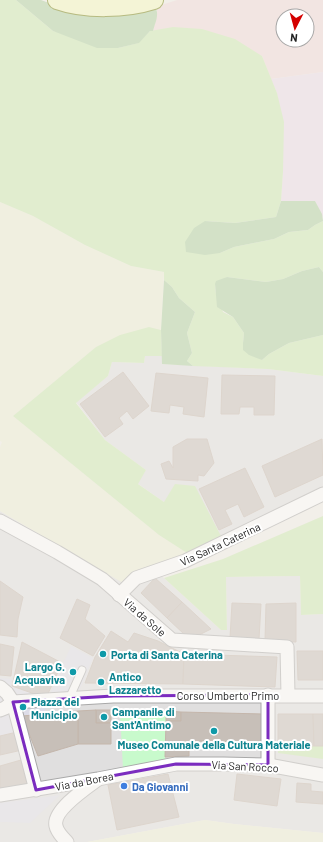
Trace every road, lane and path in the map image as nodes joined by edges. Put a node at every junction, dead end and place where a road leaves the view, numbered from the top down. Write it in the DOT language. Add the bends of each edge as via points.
graph roads {
  1 [pos="57,0"];
  2 [pos="154,0"];
  3 [pos="323,494"];
  4 [pos="0,521"];
  5 [pos="120,595"];
  6 [pos="82,670"];
  7 [pos="0,687"];
  8 [pos="268,695"];
  9 [pos="288,695"];
  10 [pos="323,696"];
  11 [pos="69,699"];
  12 [pos="13,702"];
  13 [pos="0,710"];
  14 [pos="167,765"];
  15 [pos="268,765"];
  16 [pos="323,775"];
  17 [pos="98,779"];
  18 [pos="36,790"];
  19 [pos="0,795"];
  20 [pos="67,842"];
  1 -- 2 [label="main road" via="99,7 142,4"];
  3 -- 5 [label="street, Via Santa Caterina" via="185,561 136,578"];
  4 -- 5 [label="street, Via da Sole" via="102,579"];
  5 -- 9 [label="street, Via da Sole" via="172,640 287,647"];
  6 -- 11 [label="lane"];
  7 -- 12 [label="street"];
  8 -- 9 [label="street, Corso Umberto Primo"];
  8 -- 11 [label="street, Corso Umberto Primo" via="113,696"];
  8 -- 15 [label="street"];
  9 -- 10 [label="street, Corso Umberto Primo"];
  11 -- 12 [label="street, Corso Umberto Primo"];
  12 -- 13 [label="street"];
  12 -- 18 [label="street"];
  14 -- 15 [label="street, Via San Rocco"];
  14 -- 17 [label="street, Via da Borea"];
  15 -- 16 [label="street, Via San Rocco"];
  17 -- 18 [label="street, Via da Borea"];
  17 -- 20 [label="street" via="59,814 56,826"];
  18 -- 19 [label="street, Via da Borea"];
}
